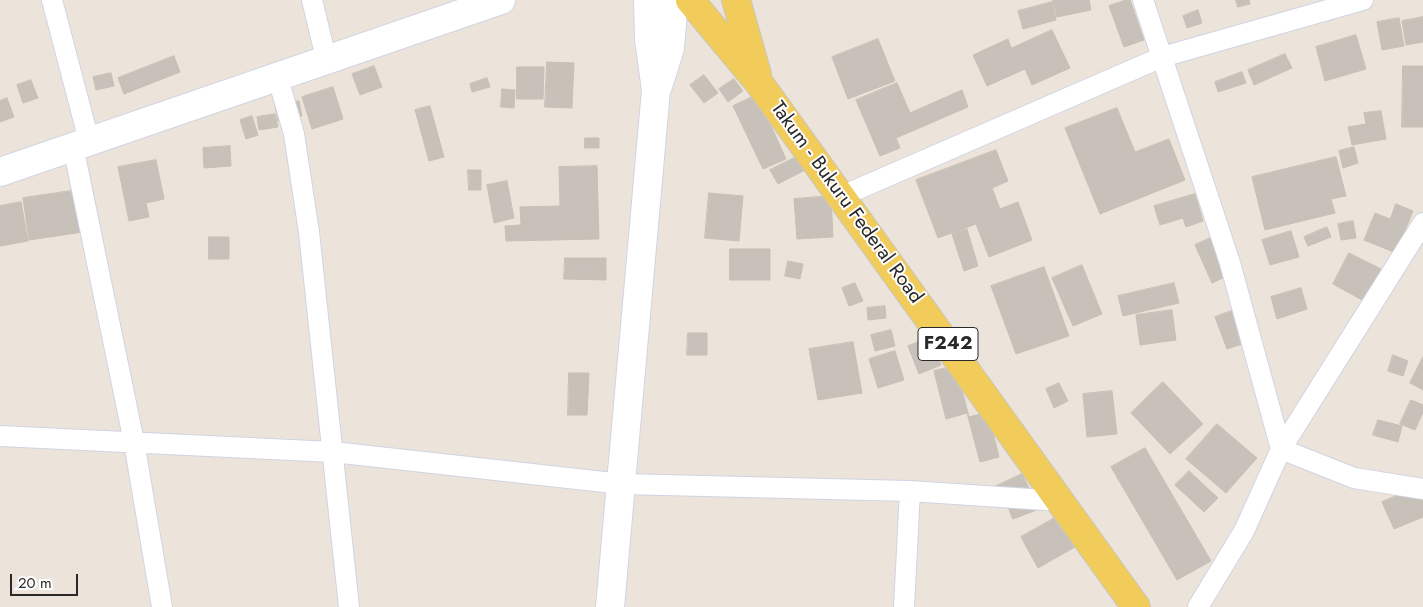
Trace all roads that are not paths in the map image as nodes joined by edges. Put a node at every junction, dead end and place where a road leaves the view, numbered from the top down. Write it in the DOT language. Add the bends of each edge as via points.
graph roads {
  1 [pos="52,0"];
  2 [pos="312,0"];
  3 [pos="501,0"];
  4 [pos="648,0"];
  5 [pos="674,0"];
  6 [pos="690,0"];
  7 [pos="736,0"];
  8 [pos="1143,0"];
  9 [pos="1363,0"];
  10 [pos="1162,57"];
  11 [pos="326,58"];
  12 [pos="277,75"];
  13 [pos="760,83"];
  14 [pos="656,90"];
  15 [pos="81,143"];
  16 [pos="0,172"];
  17 [pos="842,196"];
  18 [pos="1423,223"];
  19 [pos="0,436"];
  20 [pos="134,442"];
  21 [pos="1281,449"];
  22 [pos="333,452"];
  23 [pos="622,484"];
  24 [pos="1423,489"];
  25 [pos="910,490"];
  26 [pos="1060,501"];
  27 [pos="162,607"];
  28 [pos="349,607"];
  29 [pos="610,607"];
  30 [pos="904,607"];
  31 [pos="1136,607"];
  32 [pos="1198,607"];
  1 -- 15 [label="street"];
  2 -- 11 [label="street"];
  3 -- 11 [label="street"];
  4 -- 14 [label="street"];
  5 -- 14 [label="street" via="670,48"];
  6 -- 13 [label="main road, Takum - Bukuru Federal Road / F242"];
  7 -- 13 [label="main road, F242"];
  8 -- 10 [label="street"];
  9 -- 10 [label="street"];
  10 -- 17 [label="street"];
  10 -- 21 [label="street" via="1230,263"];
  11 -- 12 [label="street"];
  12 -- 15 [label="street"];
  12 -- 22 [label="street" via="294,134 309,232"];
  13 -- 17 [label="main road, Takum - Bukuru Federal Road / F242"];
  14 -- 23 [label="street"];
  15 -- 16 [label="street"];
  15 -- 20 [label="street"];
  17 -- 26 [label="main road, Takum - Bukuru Federal Road / F242"];
  18 -- 21 [label="street"];
  19 -- 20 [label="street"];
  20 -- 22 [label="street"];
  20 -- 27 [label="street"];
  21 -- 24 [label="street" via="1354,478"];
  21 -- 32 [label="street" via="1244,531"];
  22 -- 23 [label="street"];
  22 -- 28 [label="street"];
  23 -- 25 [label="street"];
  23 -- 29 [label="street"];
  25 -- 26 [label="street"];
  25 -- 30 [label="street"];
  26 -- 31 [label="main road, Takum - Bukuru Federal Road / F242"];
}
